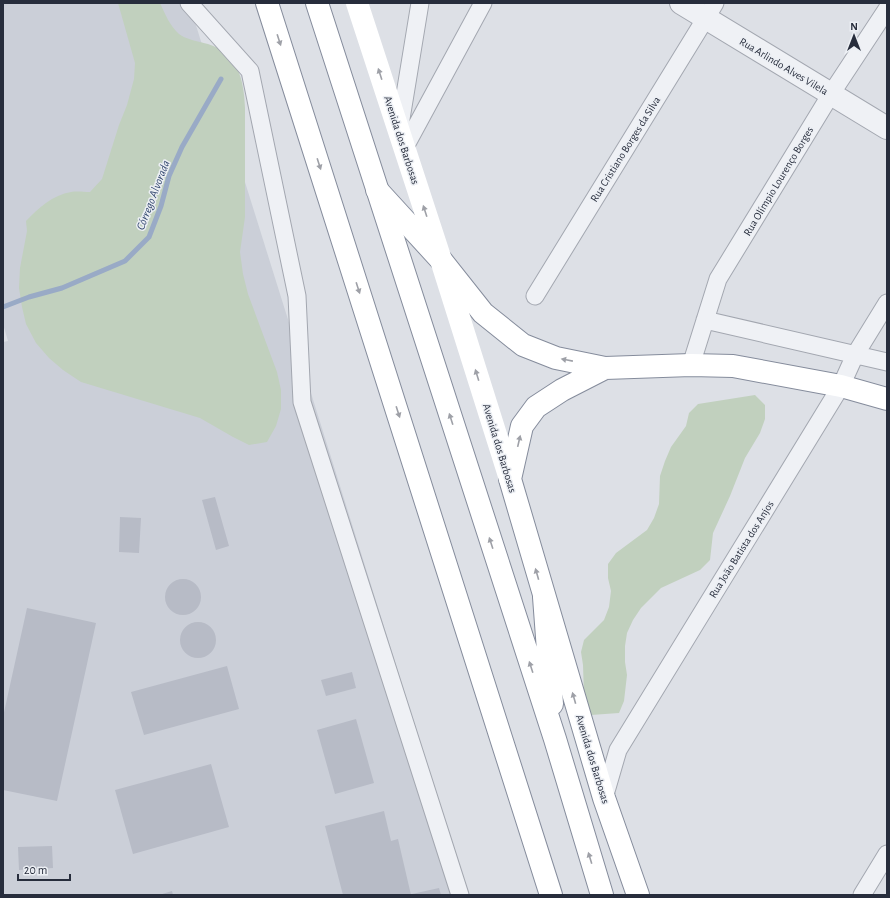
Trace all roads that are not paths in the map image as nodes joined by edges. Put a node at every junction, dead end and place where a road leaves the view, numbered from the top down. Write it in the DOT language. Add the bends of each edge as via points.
graph roads {
  1 [pos="189,3"];
  2 [pos="267,3"];
  3 [pos="317,3"];
  4 [pos="357,3"];
  5 [pos="420,3"];
  6 [pos="483,3"];
  7 [pos="680,3"];
  8 [pos="887,8"];
  9 [pos="710,11"];
  10 [pos="831,94"];
  11 [pos="887,128"];
  12 [pos="402,139"];
  13 [pos="377,190"];
  14 [pos="441,260"];
  15 [pos="534,296"];
  16 [pos="887,303"];
  17 [pos="705,320"];
  18 [pos="855,355"];
  19 [pos="887,362"];
  20 [pos="692,365"];
  21 [pos="605,368"];
  22 [pos="841,386"];
  23 [pos="887,398"];
  24 [pos="510,479"];
  25 [pos="544,597"];
  26 [pos="555,739"];
  27 [pos="604,798"];
  28 [pos="887,854"];
  29 [pos="460,895"];
  30 [pos="551,895"];
  31 [pos="602,895"];
  32 [pos="638,895"];
  33 [pos="862,895"];
  1 -- 29 [label="street" via="250,71 297,296 302,402"];
  2 -- 30 [label="main road, one-way"];
  3 -- 13 [label="main road"];
  12 -- 4 [label="main road, Avenida dos Barbosas, one-way"];
  5 -- 12 [label="street"];
  6 -- 12 [label="street"];
  7 -- 9 [label="street, Rua Arlindo Alves Vilela"];
  8 -- 10 [label="street, Rua Olímpio Lourenço Borges"];
  9 -- 10 [label="street, Rua Arlindo Alves Vilela"];
  9 -- 15 [label="street, Rua Cristiano Borges da Silva"];
  10 -- 11 [label="street, Rua Arlindo Alves Vilela"];
  10 -- 17 [label="street, Rua Olímpio Lourenço Borges" via="718,278"];
  14 -- 12 [label="main road, Avenida dos Barbosas, one-way"];
  13 -- 14 [label="main road"];
  26 -- 13 [label="main road, one-way"];
  21 -- 14 [label="main road, one-way" via="556,358 524,345 483,313"];
  24 -- 14 [label="main road, Avenida dos Barbosas, one-way"];
  16 -- 18 [label="street, Rua João Batista dos Anjos"];
  17 -- 18 [label="street"];
  17 -- 20 [label="street, Rua Olímpio Lourenço Borges"];
  18 -- 19 [label="street"];
  18 -- 22 [label="street, Rua João Batista dos Anjos"];
  20 -- 21 [label="main road"];
  20 -- 22 [label="main road" via="733,366"];
  24 -- 21 [label="main road, one-way" via="522,426 536,407 562,390"];
  22 -- 23 [label="main road"];
  22 -- 27 [label="street, Rua João Batista dos Anjos" via="618,750"];
  25 -- 24 [label="main road, Avenida dos Barbosas, one-way"];
  25 -- 26 [label="main road"];
  27 -- 25 [label="main road, Avenida dos Barbosas, one-way"];
  31 -- 26 [label="main road, one-way"];
  27 -- 32 [label="main road, Avenida dos Barbosas"];
  28 -- 33 [label="street"];
}
